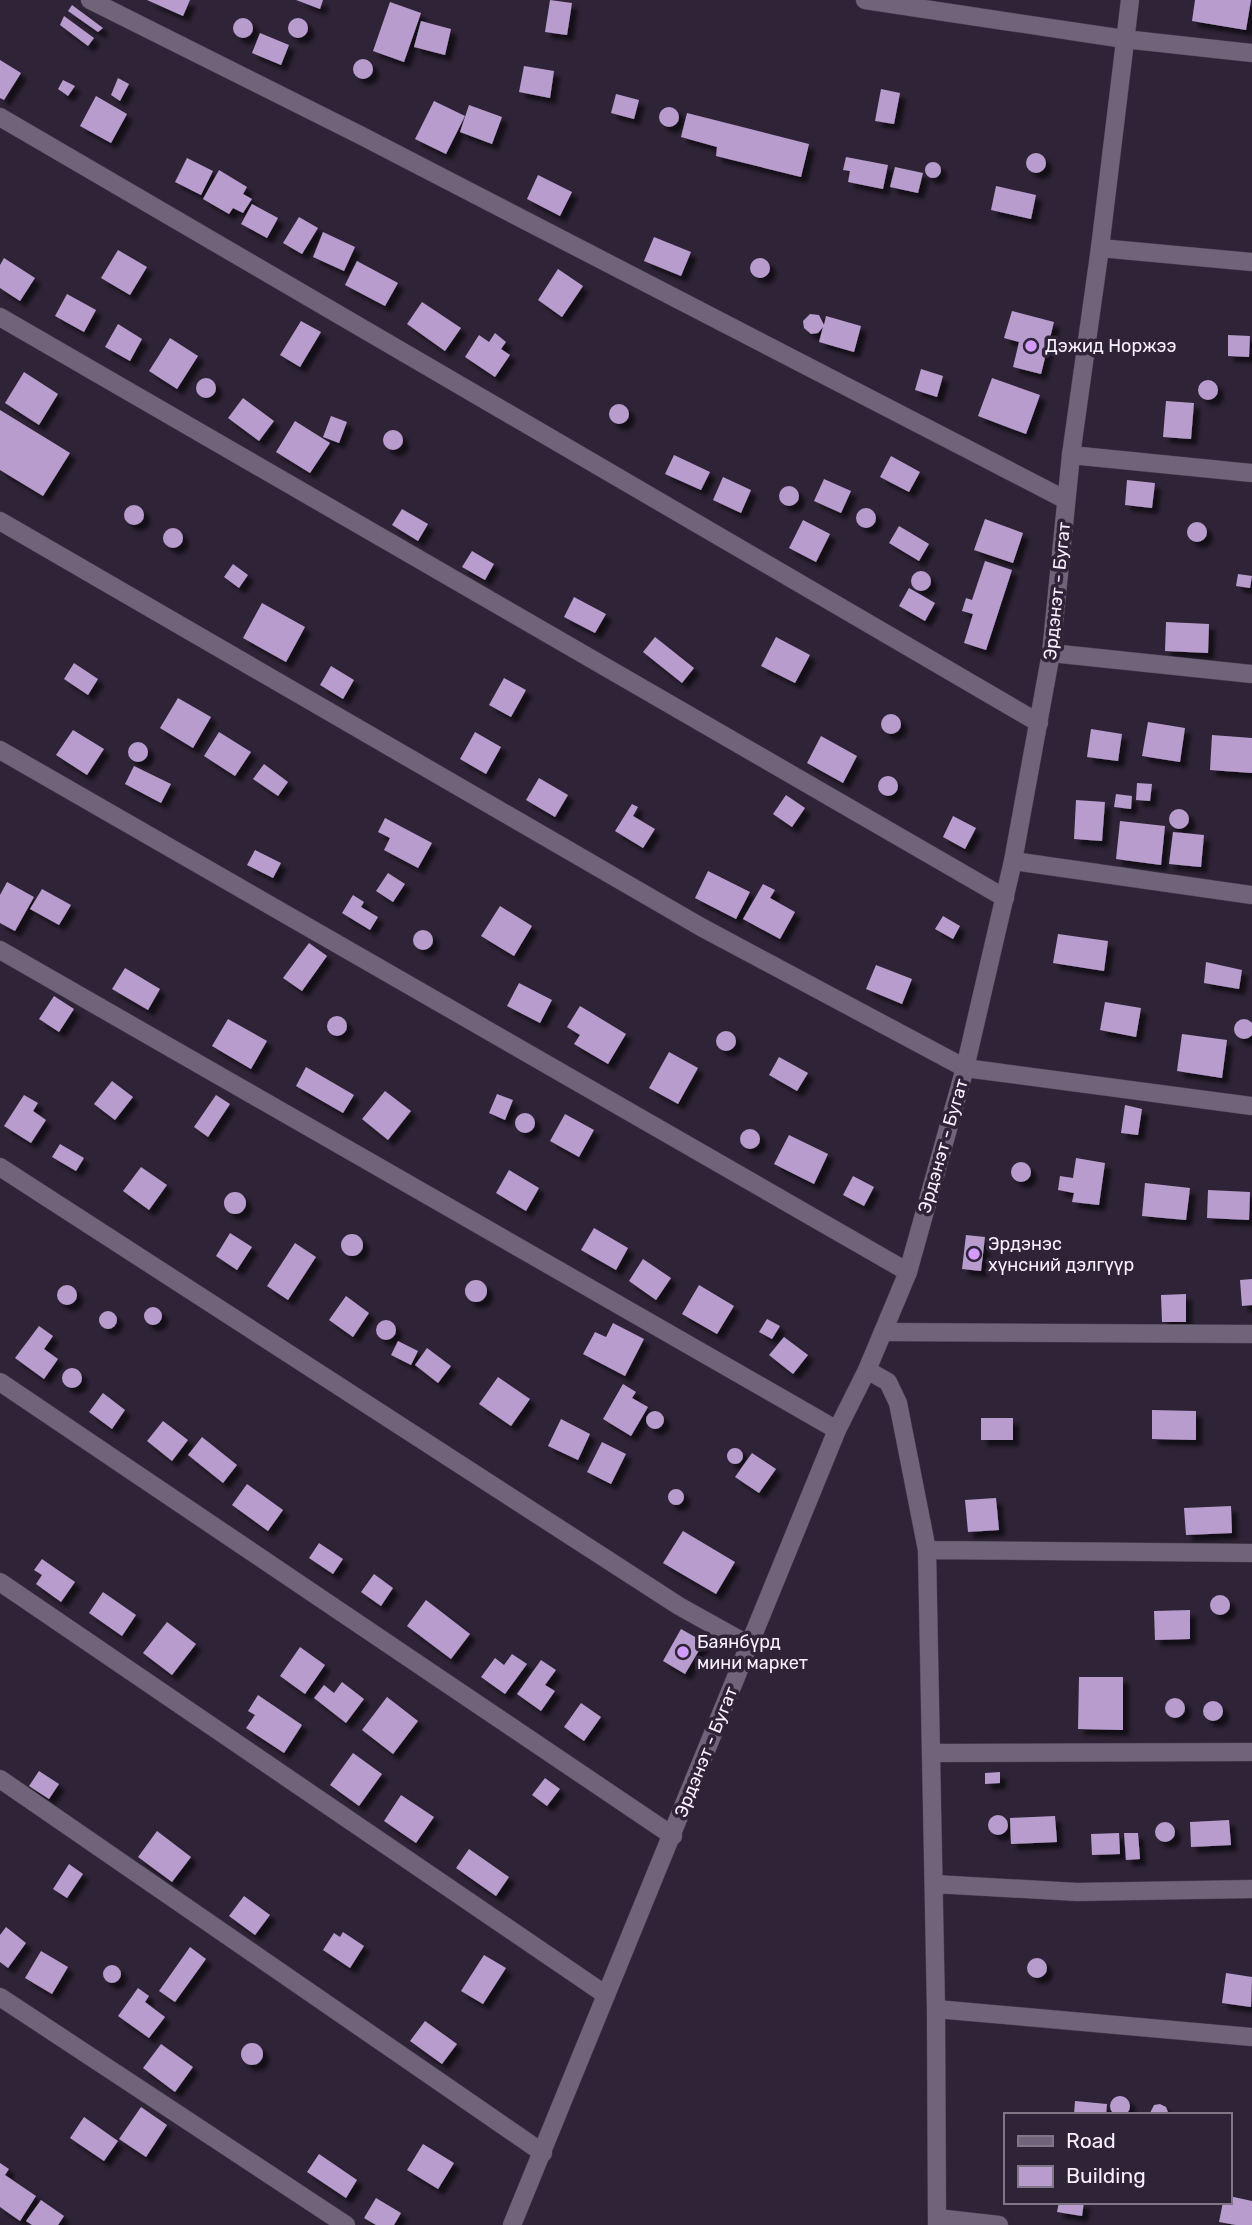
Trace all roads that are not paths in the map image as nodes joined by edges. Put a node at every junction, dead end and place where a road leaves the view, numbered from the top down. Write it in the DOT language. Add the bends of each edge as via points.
graph roads {
  1 [pos="90,0"];
  2 [pos="865,0"];
  3 [pos="1130,0"];
  4 [pos="1124,40"];
  5 [pos="1252,53"];
  6 [pos="0,117"];
  7 [pos="1100,248"];
  8 [pos="1252,262"];
  9 [pos="0,317"];
  10 [pos="1071,455"];
  11 [pos="1252,473"];
  12 [pos="1066,500"];
  13 [pos="0,521"];
  14 [pos="1051,653"];
  15 [pos="1252,674"];
  16 [pos="1039,723"];
  17 [pos="0,750"];
  18 [pos="1013,861"];
  19 [pos="1252,895"];
  20 [pos="1005,898"];
  21 [pos="0,950"];
  22 [pos="965,1068"];
  23 [pos="1252,1106"];
  24 [pos="0,1167"];
  25 [pos="908,1272"];
  26 [pos="883,1332"];
  27 [pos="1252,1334"];
  28 [pos="867,1370"];
  29 [pos="0,1382"];
  30 [pos="837,1430"];
  31 [pos="927,1550"];
  32 [pos="1252,1553"];
  33 [pos="0,1582"];
  34 [pos="749,1645"];
  35 [pos="1252,1752"];
  36 [pos="931,1753"];
  37 [pos="0,1779"];
  38 [pos="673,1836"];
  39 [pos="934,1884"];
  40 [pos="1252,1889"];
  41 [pos="607,1995"];
  42 [pos="0,1997"];
  43 [pos="936,2008"];
  44 [pos="1252,2037"];
  45 [pos="542,2153"];
  46 [pos="937,2221"];
  47 [pos="346,2225"];
  48 [pos="512,2225"];
  49 [pos="999,2225"];
  1 -- 12 [label="street"];
  2 -- 4 [label="street"];
  3 -- 4 [label="street, Эрдэнэт - Бугат"];
  4 -- 5 [label="street"];
  4 -- 7 [label="street, Эрдэнэт - Бугат"];
  6 -- 16 [label="street"];
  7 -- 8 [label="street"];
  7 -- 10 [label="street, Эрдэнэт - Бугат"];
  9 -- 20 [label="street"];
  10 -- 11 [label="street"];
  10 -- 12 [label="street, Эрдэнэт - Бугат"];
  12 -- 14 [label="street, Эрдэнэт - Бугат"];
  13 -- 22 [label="street" via="701,927"];
  14 -- 15 [label="street"];
  14 -- 16 [label="street, Эрдэнэт - Бугат"];
  16 -- 18 [label="street, Эрдэнэт - Бугат"];
  17 -- 25 [label="street"];
  18 -- 19 [label="street"];
  18 -- 20 [label="street, Эрдэнэт - Бугат"];
  20 -- 22 [label="street, Эрдэнэт - Бугат"];
  21 -- 30 [label="street"];
  22 -- 23 [label="street"];
  22 -- 25 [label="street, Эрдэнэт - Бугат"];
  24 -- 34 [label="street" via="679,1606"];
  25 -- 26 [label="street, Эрдэнэт - Бугат"];
  26 -- 27 [label="street"];
  26 -- 28 [label="street, Эрдэнэт - Бугат"];
  28 -- 30 [label="street, Эрдэнэт - Бугат"];
  28 -- 31 [label="street" via="888,1382 898,1403"];
  29 -- 38 [label="street"];
  30 -- 34 [label="street, Эрдэнэт - Бугат"];
  31 -- 32 [label="street"];
  31 -- 36 [label="street"];
  33 -- 41 [label="street"];
  34 -- 38 [label="street, Эрдэнэт - Бугат"];
  35 -- 36 [label="street"];
  36 -- 39 [label="street"];
  37 -- 45 [label="street"];
  38 -- 41 [label="street, Эрдэнэт - Бугат"];
  39 -- 40 [label="street" via="1077,1892"];
  39 -- 43 [label="street"];
  41 -- 45 [label="street, Эрдэнэт - Бугат"];
  42 -- 47 [label="street"];
  43 -- 44 [label="street"];
  43 -- 46 [label="street"];
  45 -- 48 [label="street, Эрдэнэт - Бугат"];
  46 -- 49 [label="street"];
}
